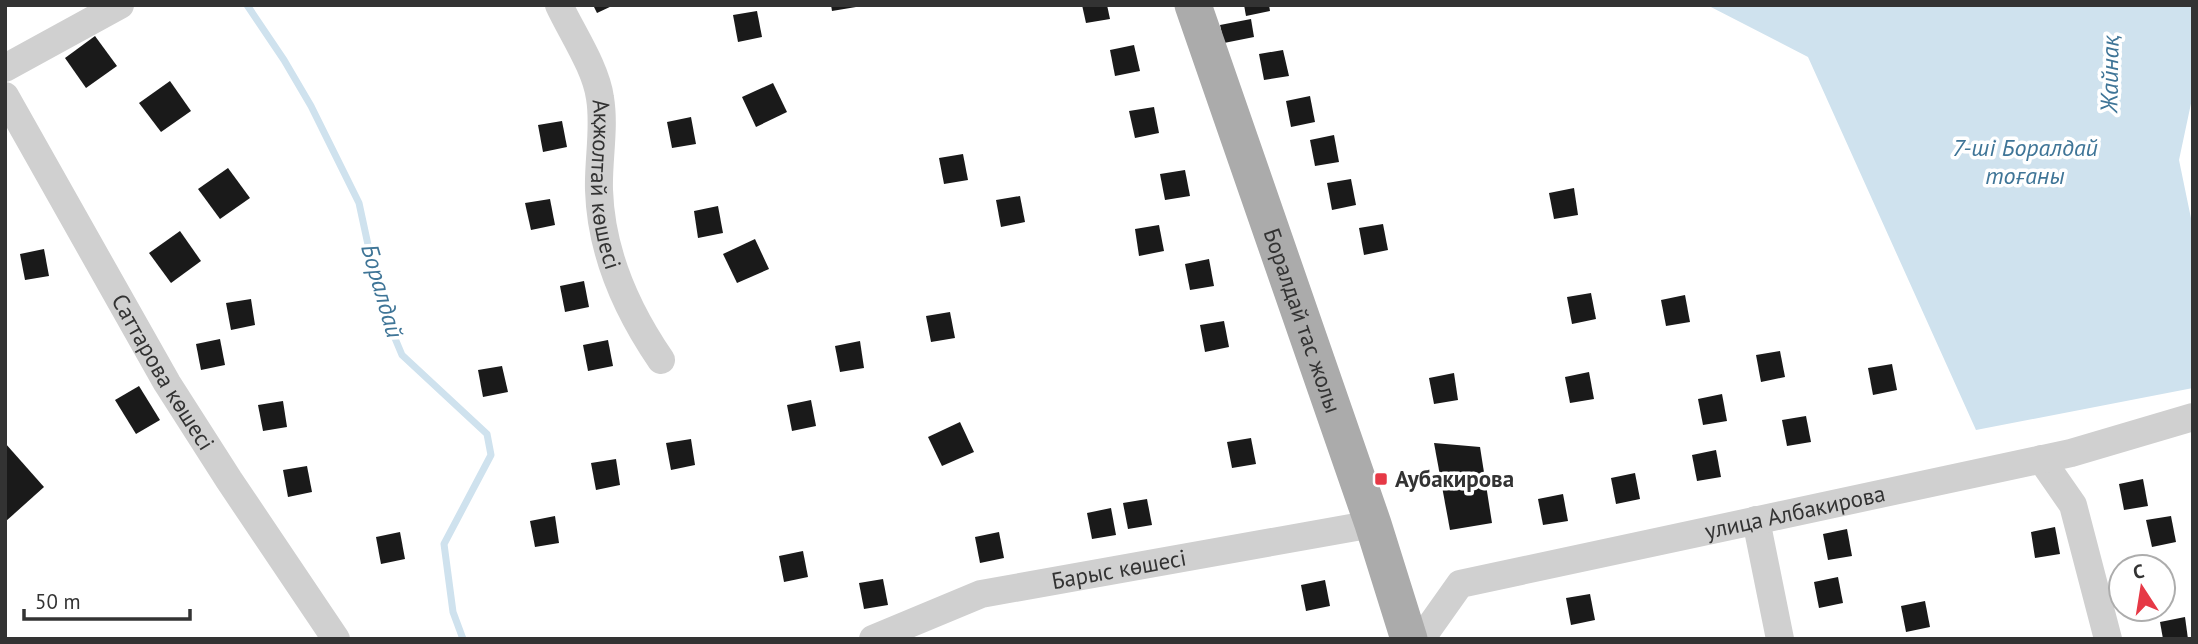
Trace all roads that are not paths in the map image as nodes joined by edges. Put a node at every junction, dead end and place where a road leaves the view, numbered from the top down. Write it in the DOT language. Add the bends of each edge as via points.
graph roads {
  1 [pos="120,5"];
  2 [pos="558,5"];
  3 [pos="1193,5"];
  4 [pos="5,68"];
  5 [pos="5,96"];
  6 [pos="660,360"];
  7 [pos="2193,417"];
  8 [pos="2040,459"];
  9 [pos="1756,520"];
  10 [pos="1373,524"];
  11 [pos="336,639"];
  12 [pos="873,639"];
  13 [pos="1409,639"];
  14 [pos="1421,639"];
  15 [pos="1780,639"];
  16 [pos="2108,639"];
  1 -- 4 [label="street"];
  2 -- 6 [label="street, Ақжолтай көшесі" via="601,101 599,190 609,258 640,330"];
  3 -- 10 [label="main road, Боралдай тас жолы"];
  5 -- 11 [label="street, Саттарова көшесі" via="167,383"];
  7 -- 8 [label="street, улица Албакирова"];
  8 -- 9 [label="street, улица Албакирова"];
  8 -- 16 [label="street" via="2073,505"];
  9 -- 14 [label="street, улица Албакирова" via="1460,584"];
  9 -- 15 [label="street"];
  10 -- 12 [label="street, Барыс көшесі" via="982,594"];
  10 -- 13 [label="main road, Боралдай тас жолы"];
}
